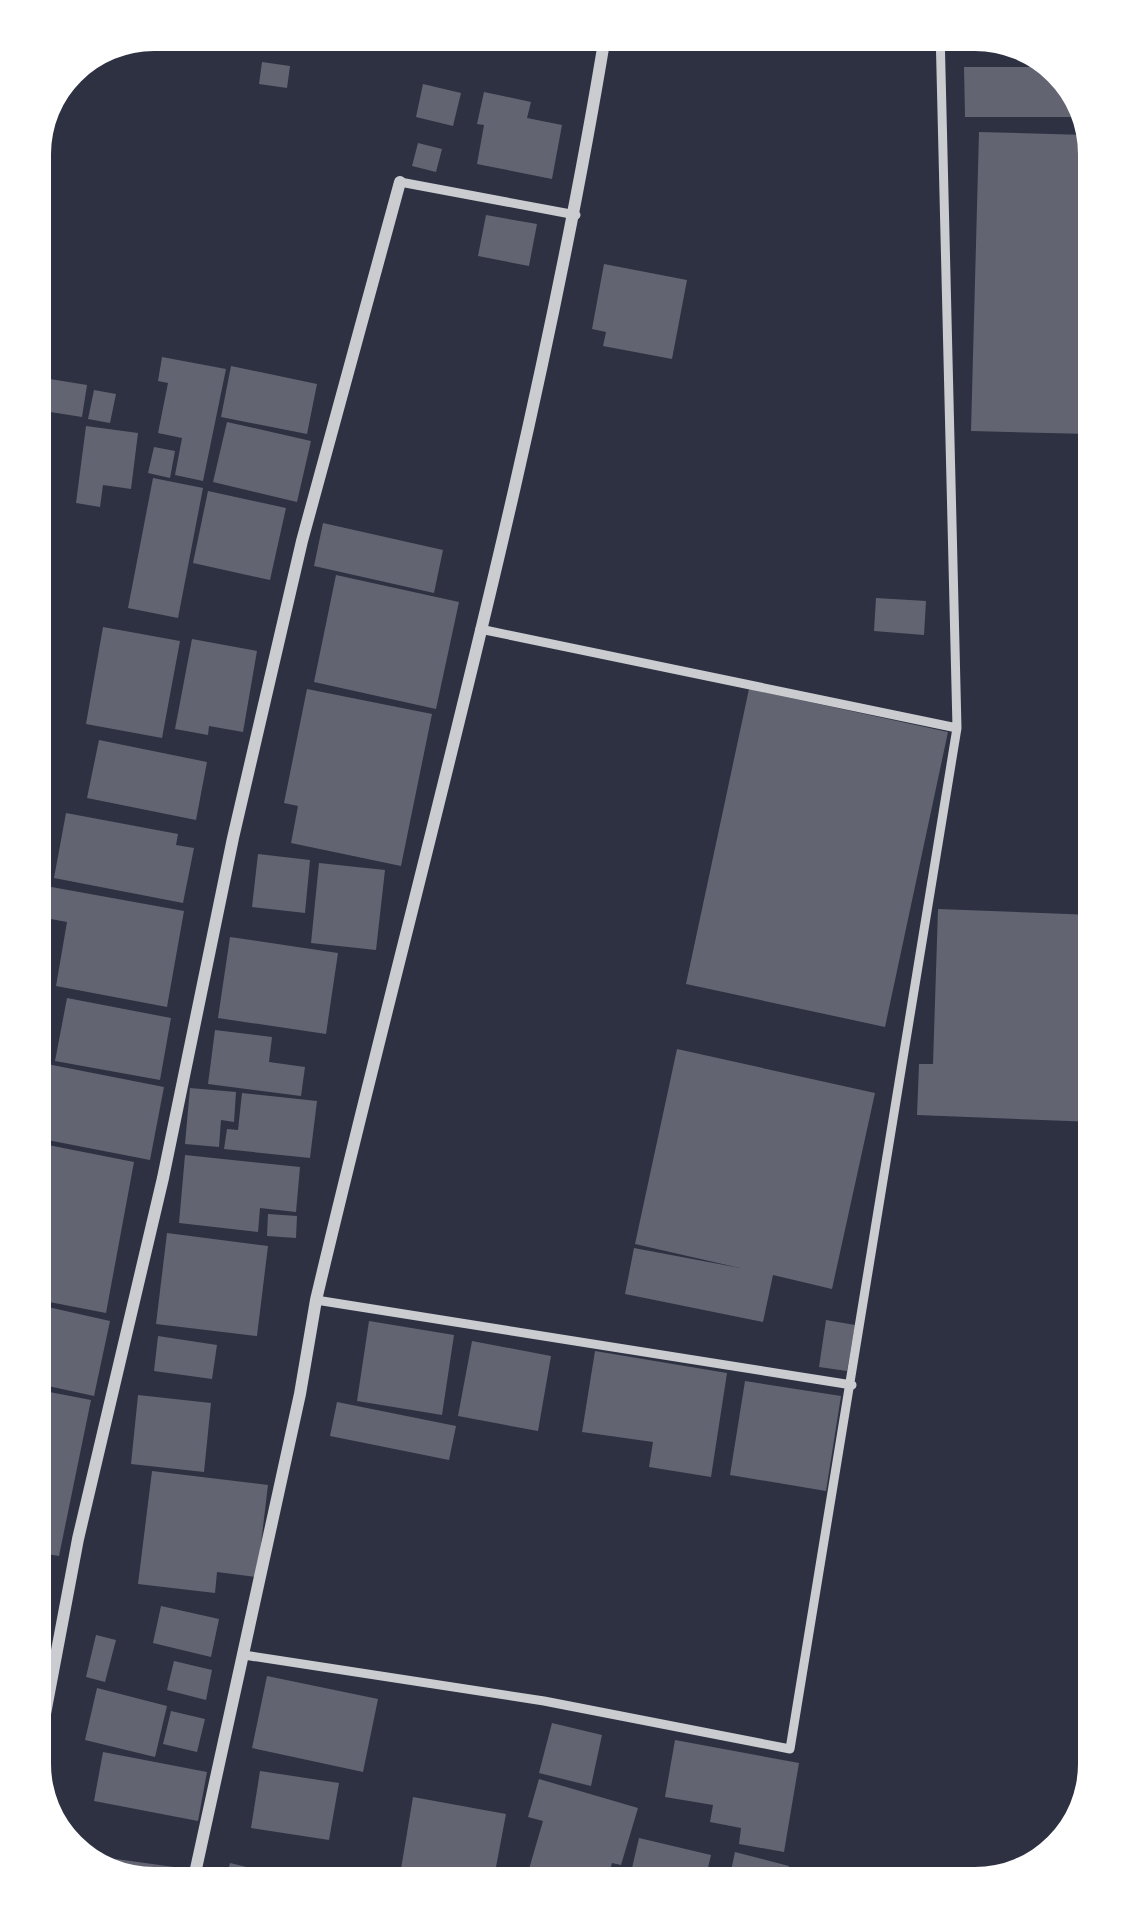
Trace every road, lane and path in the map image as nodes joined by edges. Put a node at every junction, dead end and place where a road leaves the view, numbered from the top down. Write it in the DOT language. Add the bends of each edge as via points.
graph roads {
  1 [pos="603,51"];
  2 [pos="941,51"];
  3 [pos="400,182"];
  4 [pos="576,215"];
  5 [pos="480,628"];
  6 [pos="957,728"];
  7 [pos="316,1300"];
  8 [pos="852,1385"];
  9 [pos="244,1655"];
  10 [pos="51,1682"];
  11 [pos="196,1867"];
  1 -- 4 [label="street"];
  2 -- 6 [label="lane"];
  3 -- 4 [label="lane"];
  3 -- 10 [label="street" via="302,541"];
  4 -- 5 [label="street"];
  5 -- 6 [label="lane"];
  5 -- 7 [label="street"];
  6 -- 8 [label="lane"];
  7 -- 8 [label="lane"];
  7 -- 9 [label="street"];
  8 -- 9 [label="lane" via="790,1749"];
  9 -- 11 [label="street"];
}
